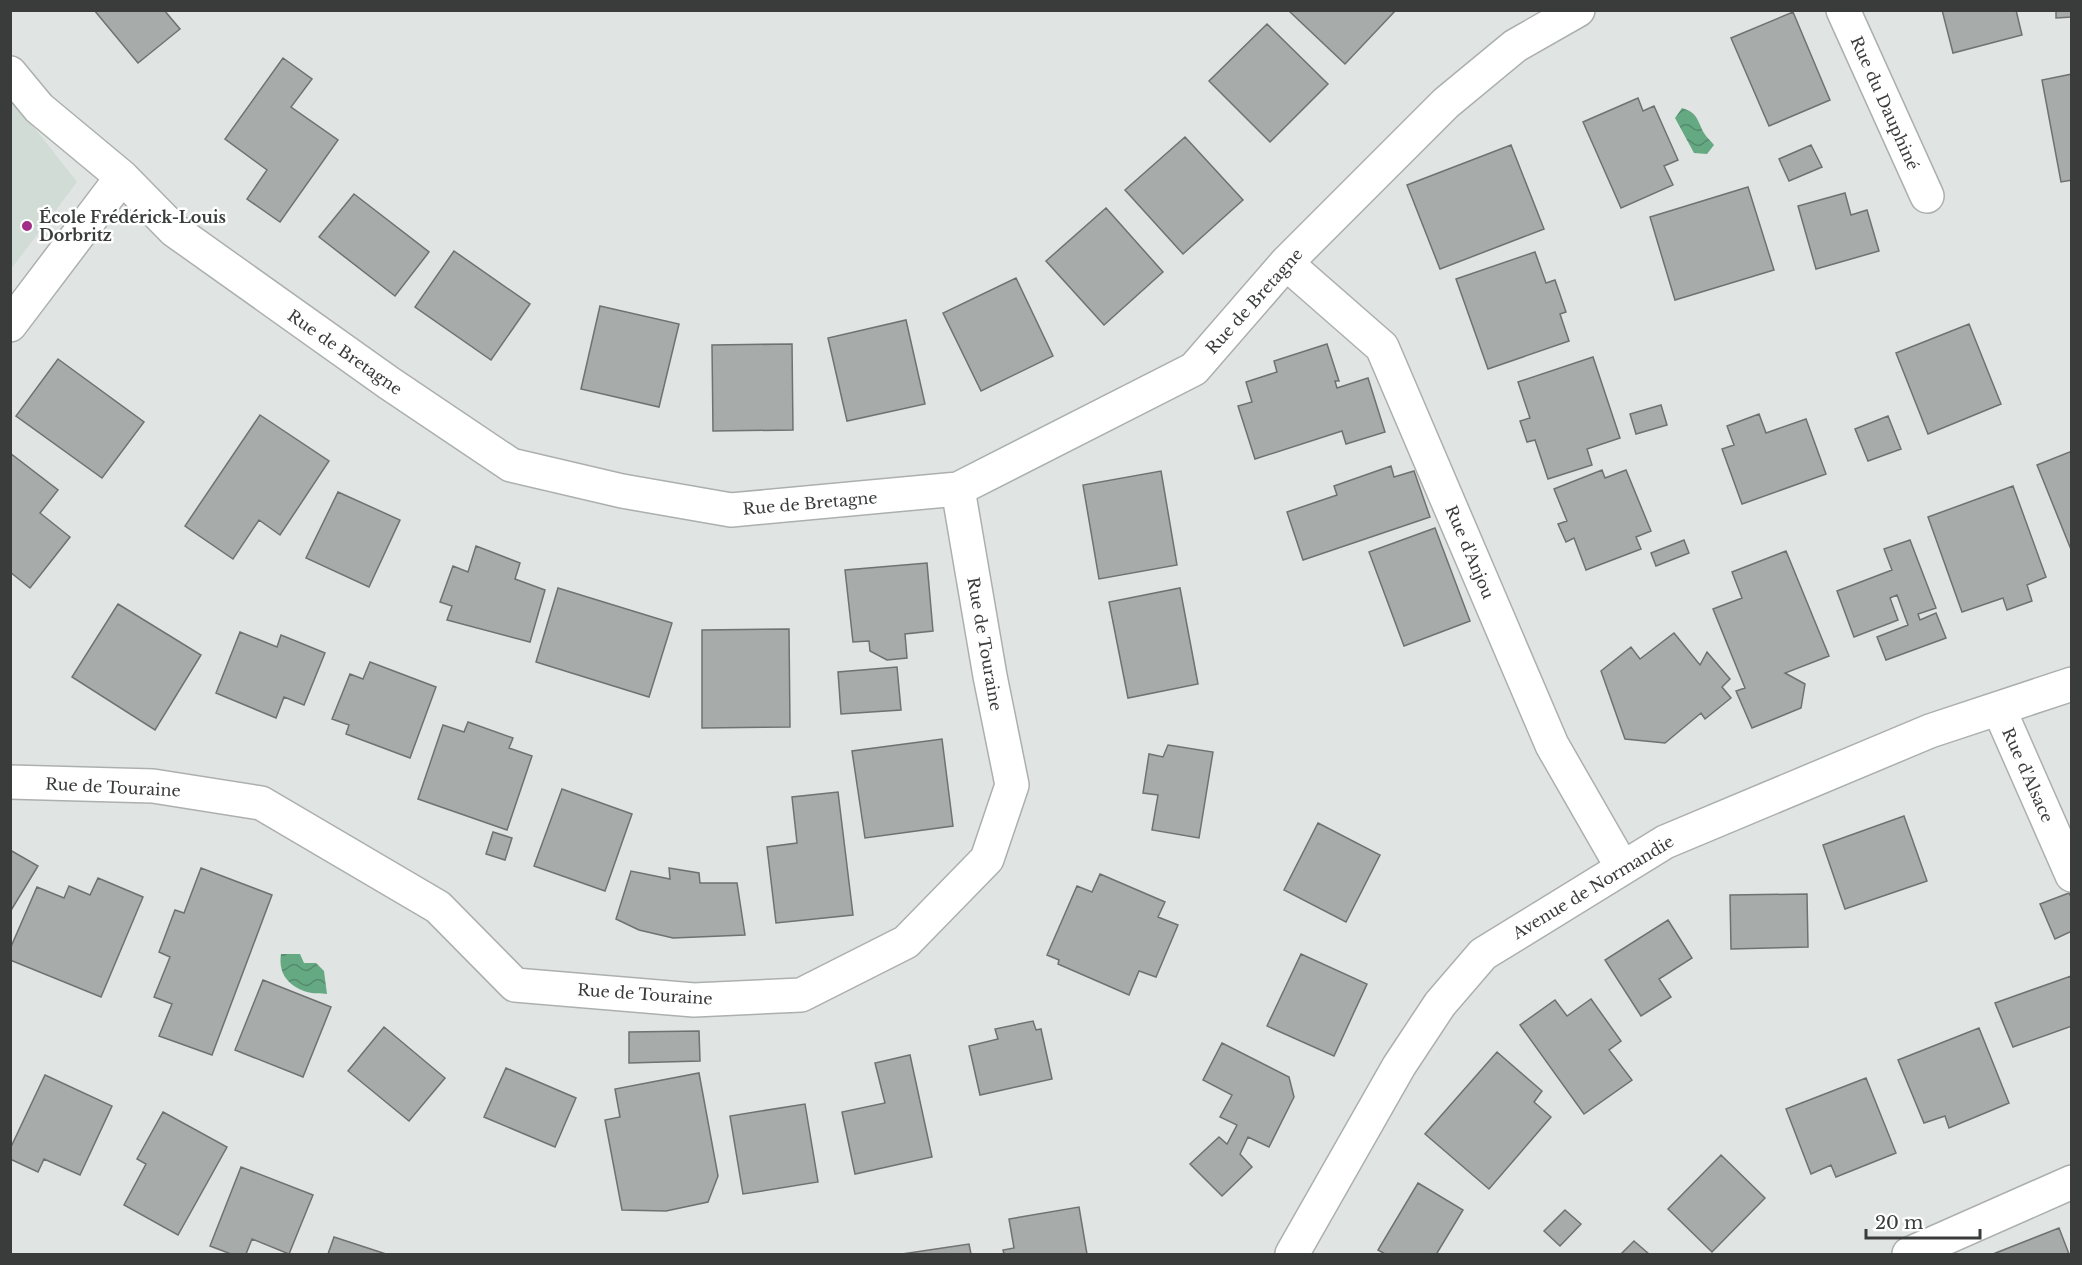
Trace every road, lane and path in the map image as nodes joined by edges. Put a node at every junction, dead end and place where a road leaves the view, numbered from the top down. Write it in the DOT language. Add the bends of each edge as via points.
graph roads {
  1 [pos="1578,10"];
  2 [pos="1843,10"];
  3 [pos="10,73"];
  4 [pos="122,177"];
  5 [pos="1927,196"];
  6 [pos="1286,263"];
  7 [pos="10,325"];
  8 [pos="958,489"];
  9 [pos="2072,684"];
  10 [pos="2000,709"];
  11 [pos="10,782"];
  12 [pos="1622,867"];
  13 [pos="2072,874"];
  14 [pos="2072,1182"];
  15 [pos="1292,1254"];
  16 [pos="1909,1254"];
  1 -- 6 [label="street, Rue de Bretagne" via="1515,46 1446,103"];
  2 -- 5 [label="street, Rue du Dauphiné"];
  3 -- 4 [label="street, Rue de Bretagne" via="39,108"];
  4 -- 7 [label="street"];
  4 -- 8 [label="street, Rue de Bretagne" via="174,230 511,465 622,491 731,510"];
  6 -- 8 [label="street, Rue de Bretagne" via="1194,369"];
  6 -- 12 [label="street, Rue d'Anjou" via="1382,347 1552,745"];
  8 -- 11 [label="street, Rue de Touraine" via="1012,785 987,859 906,942 801,995 693,1000 515,985 438,907 261,803 153,786"];
  9 -- 10 [label="street, Avenue de Normandie"];
  10 -- 12 [label="street, Avenue de Normandie" via="1930,731 1665,842"];
  10 -- 13 [label="street, Rue d'Alsace"];
  12 -- 15 [label="street, Avenue de Normandie" via="1483,954 1440,1004 1399,1066"];
  14 -- 16 [label="street"];
}
